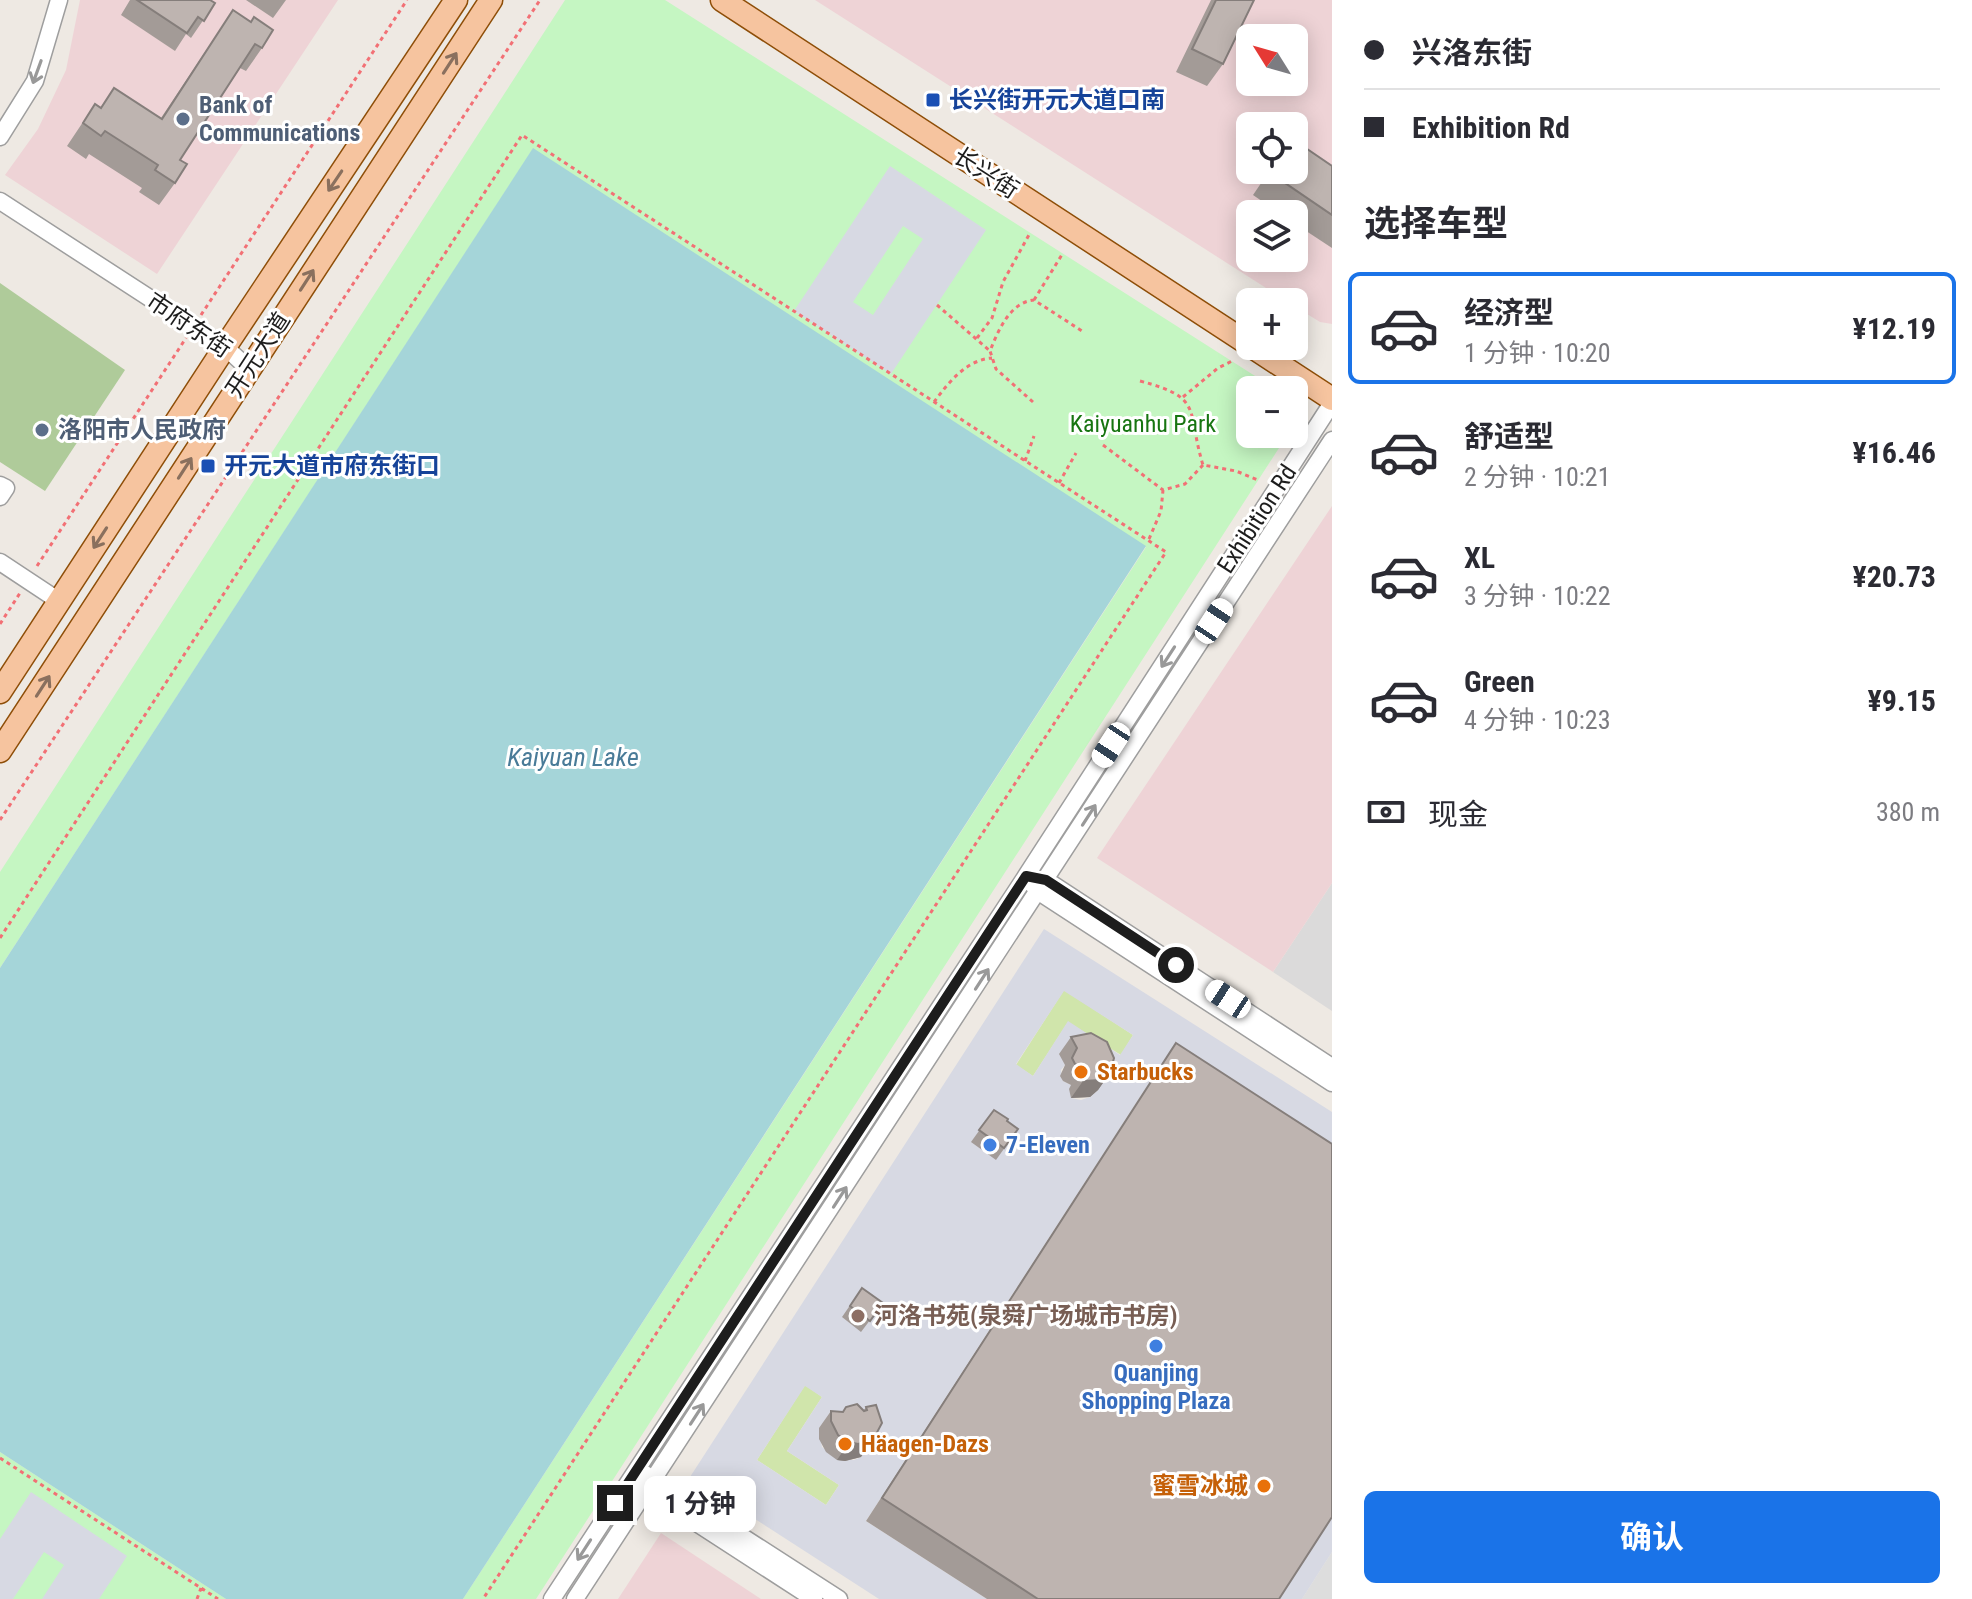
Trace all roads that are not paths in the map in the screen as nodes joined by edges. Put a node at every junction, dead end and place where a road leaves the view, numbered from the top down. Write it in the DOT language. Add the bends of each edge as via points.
graph roads {
  1 [pos="59,0"];
  2 [pos="456,0"];
  3 [pos="491,0"];
  4 [pos="722,0"];
  5 [pos="749,0"];
  6 [pos="0,137"];
  7 [pos="0,201"];
  8 [pos="0,214"];
  9 [pos="1236,319"];
  10 [pos="191,331"];
  11 [pos="1236,337"];
  12 [pos="222,351"];
  13 [pos="1271,360"];
  14 [pos="1300,360"];
  15 [pos="249,369"];
  16 [pos="1332,381"];
  17 [pos="1332,401"];
  18 [pos="1332,440"];
  19 [pos="0,485"];
  20 [pos="0,497"];
  21 [pos="0,562"];
  22 [pos="59,601"];
  23 [pos="0,692"];
  24 [pos="0,751"];
  25 [pos="1026,876"];
  26 [pos="1043,886"];
  27 [pos="1332,1067"];
  28 [pos="1332,1083"];
  29 [pos="634,1474"];
  30 [pos="651,1485"];
  31 [pos="552,1599"];
  32 [pos="575,1599"];
  33 [pos="814,1599"];
  34 [pos="839,1599"];
  1 -- 6 [label="street, one-way" via="35,81"];
  2 -- 12 [label="main road, 开元大道, one-way"];
  15 -- 3 [label="main road, 开元大道, one-way"];
  4 -- 11 [label="main road, 长兴街"];
  5 -- 9 [label="main road, 长兴街"];
  7 -- 10 [label="street, 市府东街"];
  8 -- 10 [label="street, 市府东街"];
  10 -- 12 [label="street, 市府东街"];
  12 -- 15 [label="street, 市府东街"];
  12 -- 22 [label="main road, 开元大道, one-way"];
  13 -- 17 [label="main road, 长兴街"];
  14 -- 16 [label="main road"];
  24 -- 15 [label="main road, 开元大道, one-way"];
  17 -- 25 [label="street, Exhibition Rd, one-way"];
  26 -- 18 [label="street, Exhibition Rd, one-way"];
  19 -- 20 [label="street" via="6,488"];
  21 -- 22 [label="street"];
  22 -- 23 [label="main road, 开元大道"];
  25 -- 26 [label="street"];
  25 -- 29 [label="street, Exhibition Rd"];
  26 -- 27 [label="street"];
  26 -- 28 [label="street"];
  30 -- 26 [label="street, Exhibition Rd, one-way"];
  29 -- 30 [label="street"];
  29 -- 31 [label="street, Exhibition Rd, one-way"];
  30 -- 32 [label="street, Exhibition Rd"];
  30 -- 33 [label="street"];
  30 -- 34 [label="street"];
}
